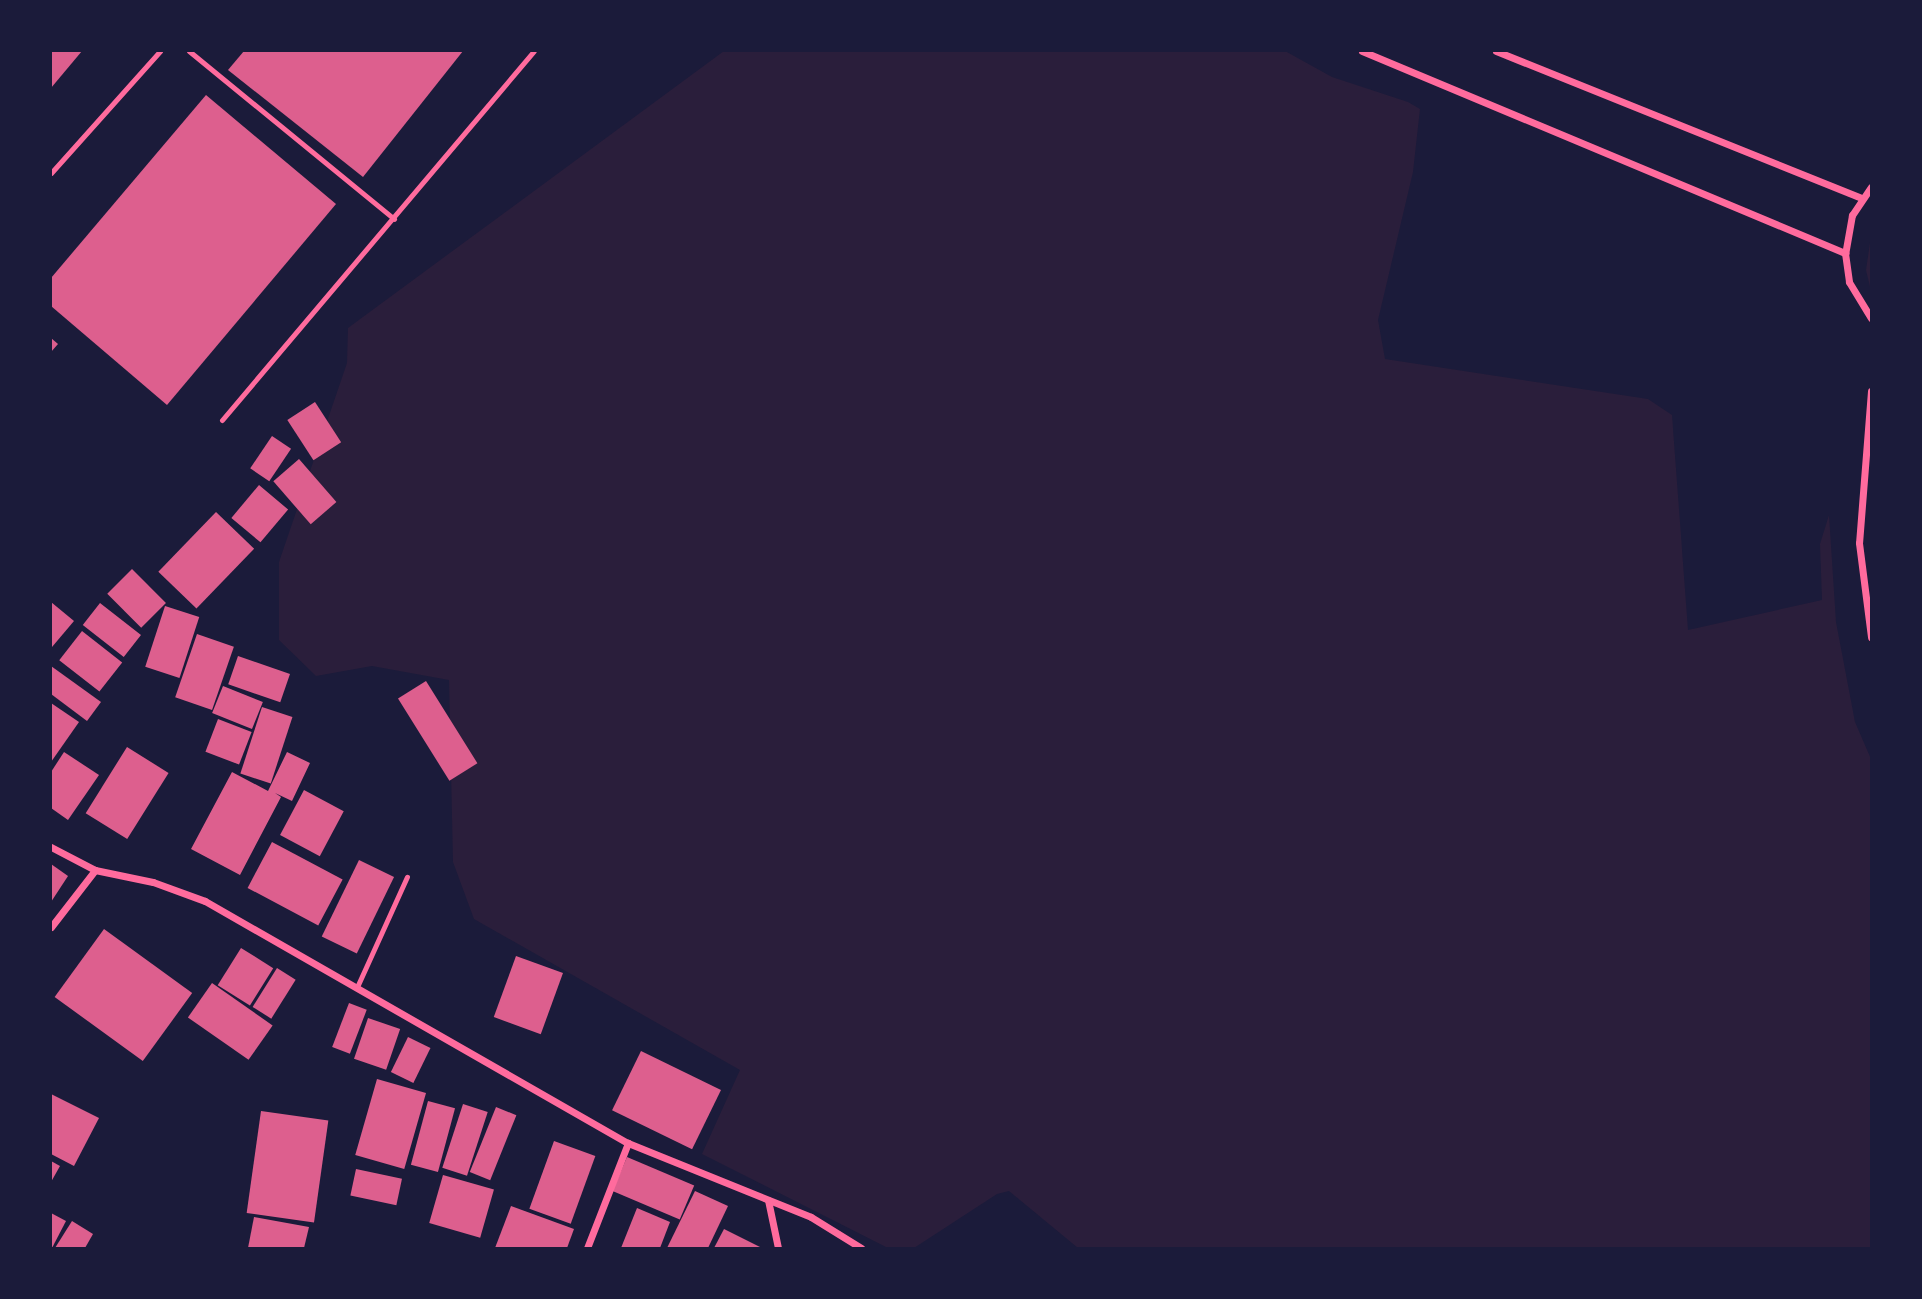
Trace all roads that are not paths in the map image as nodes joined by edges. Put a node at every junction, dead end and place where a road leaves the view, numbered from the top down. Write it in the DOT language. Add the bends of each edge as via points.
graph roads {
  1 [pos="160,51"];
  2 [pos="189,51"];
  3 [pos="534,51"];
  4 [pos="1362,51"];
  5 [pos="1496,51"];
  6 [pos="51,173"];
  7 [pos="1871,187"];
  8 [pos="1862,198"];
  9 [pos="394,219"];
  10 [pos="1845,253"];
  11 [pos="1871,318"];
  12 [pos="1871,391"];
  13 [pos="222,420"];
  14 [pos="1871,637"];
  15 [pos="51,847"];
  16 [pos="95,870"];
  17 [pos="407,877"];
  18 [pos="51,927"];
  19 [pos="358,987"];
  20 [pos="628,1143"];
  21 [pos="768,1200"];
  22 [pos="587,1248"];
  23 [pos="778,1248"];
  24 [pos="861,1248"];
  1 -- 6 [label="lane"];
  2 -- 9 [label="lane"];
  3 -- 9 [label="lane"];
  4 -- 10 [label="street"];
  5 -- 8 [label="street"];
  7 -- 8 [label="street"];
  8 -- 10 [label="street" via="1852,215"];
  9 -- 13 [label="lane"];
  10 -- 11 [label="street" via="1849,282"];
  12 -- 14 [label="street" via="1859,543"];
  15 -- 16 [label="street"];
  16 -- 18 [label="street"];
  16 -- 19 [label="street" via="153,882 205,901"];
  17 -- 19 [label="lane"];
  19 -- 20 [label="street"];
  20 -- 21 [label="street"];
  20 -- 22 [label="street"];
  21 -- 23 [label="street"];
  21 -- 24 [label="street" via="811,1217"];
}
